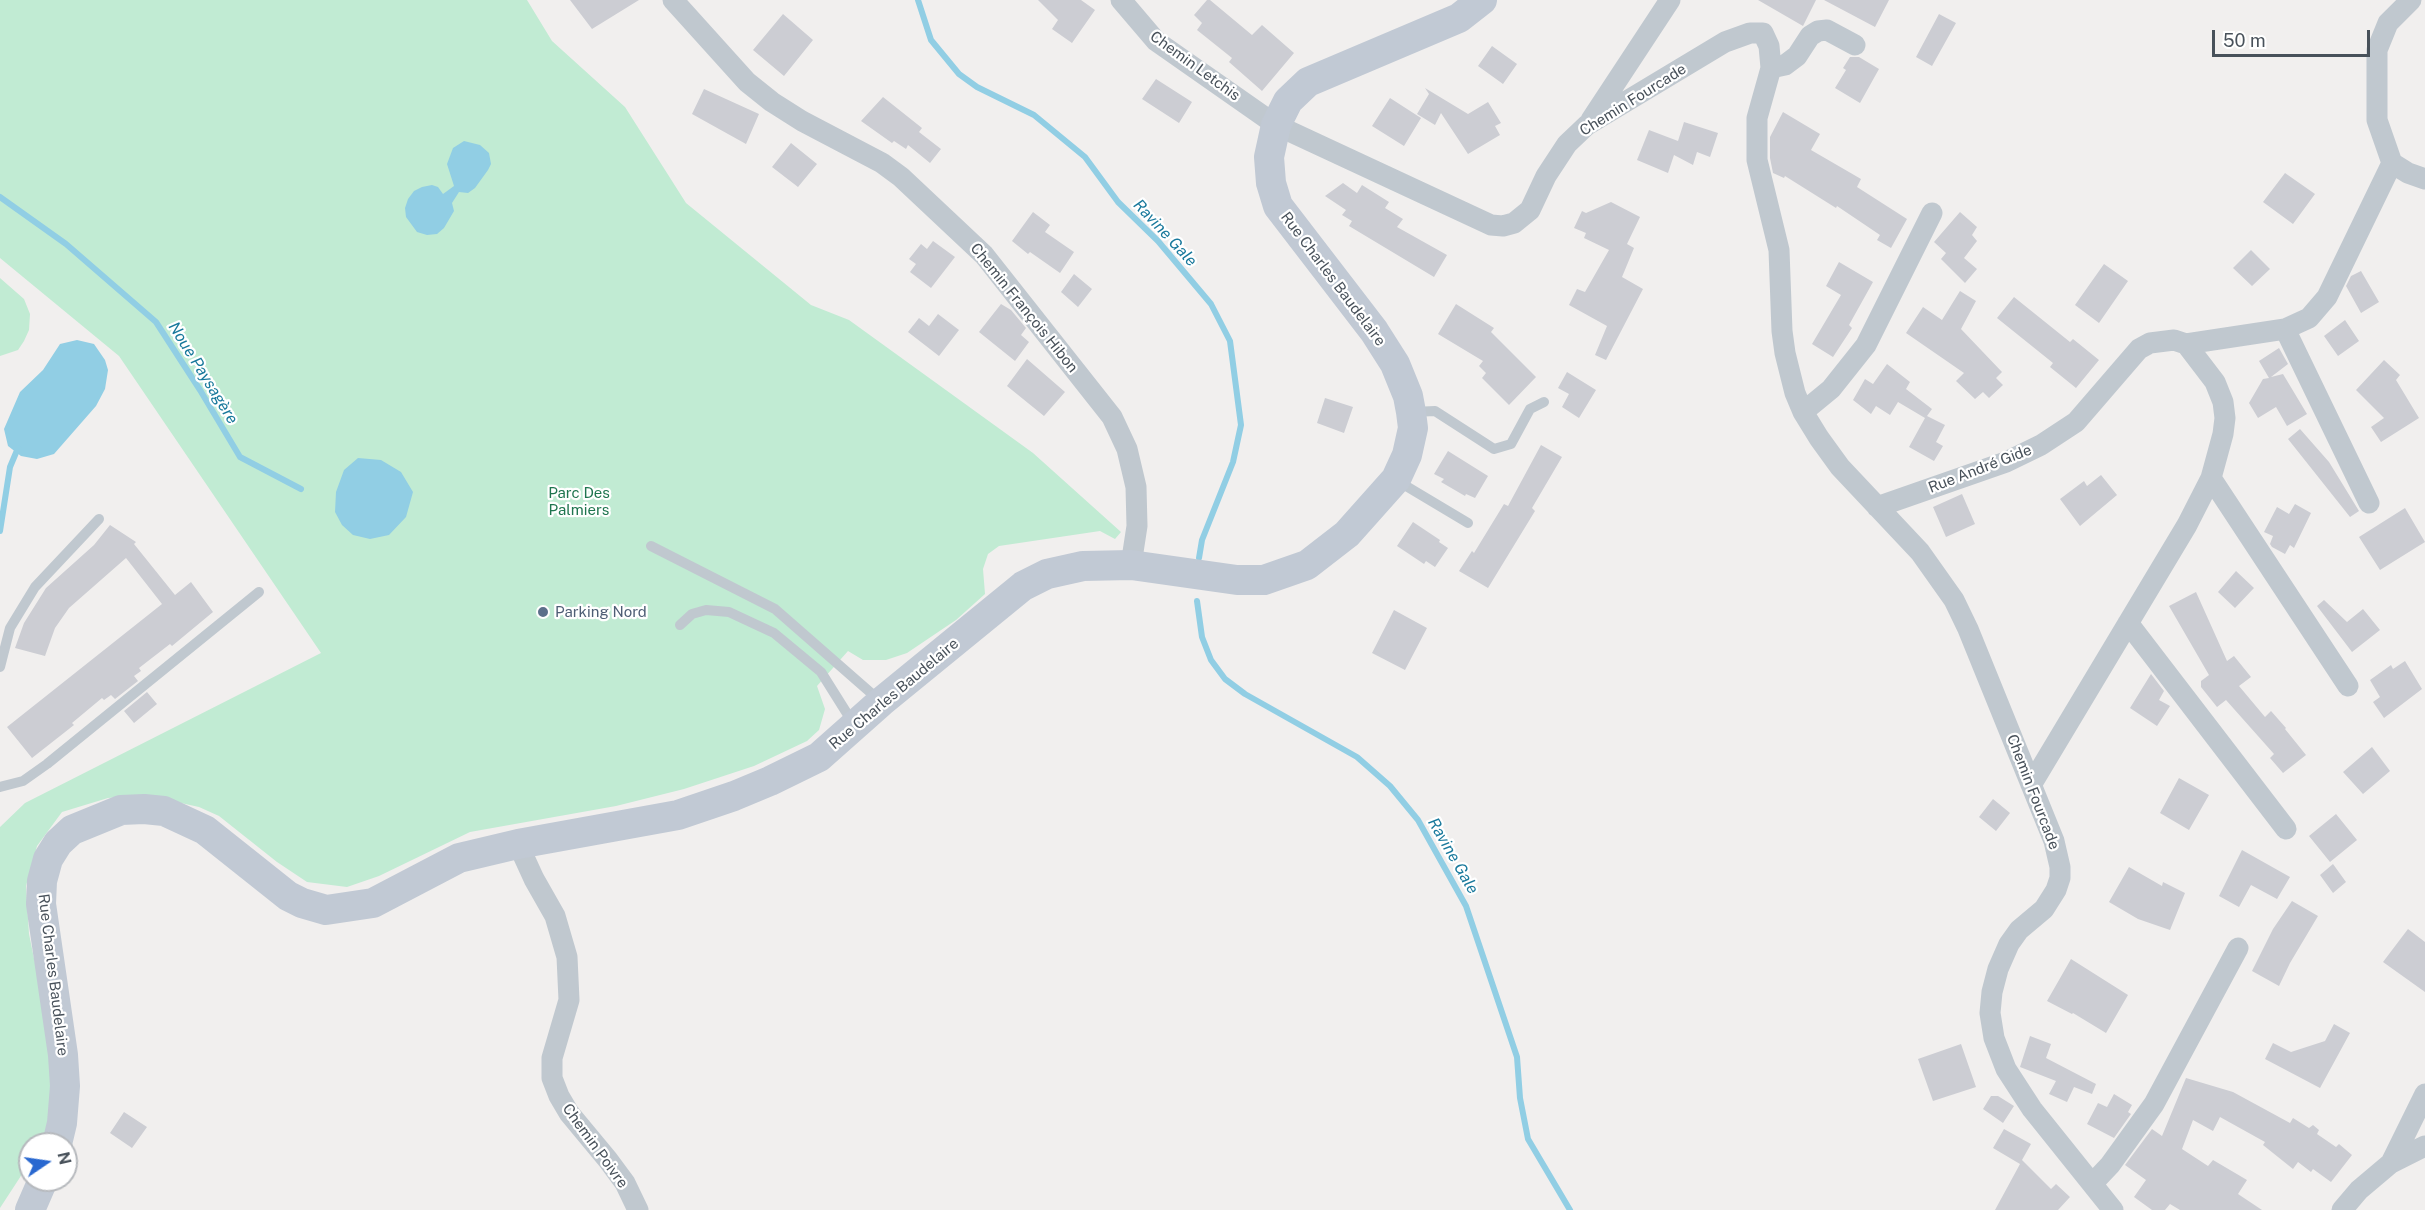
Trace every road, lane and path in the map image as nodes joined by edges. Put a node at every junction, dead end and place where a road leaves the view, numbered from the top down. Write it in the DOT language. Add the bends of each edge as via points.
graph roads {
  1 [pos="673,0"];
  2 [pos="1121,0"];
  3 [pos="1482,0"];
  4 [pos="1670,0"];
  5 [pos="2411,0"];
  6 [pos="1855,45"];
  7 [pos="1771,68"];
  8 [pos="1276,125"];
  9 [pos="1587,125"];
  10 [pos="2392,163"];
  11 [pos="2425,179"];
  12 [pos="1932,213"];
  13 [pos="2286,329"];
  14 [pos="2186,344"];
  15 [pos="1544,402"];
  16 [pos="1411,412"];
  17 [pos="1803,412"];
  18 [pos="2211,478"];
  19 [pos="1396,479"];
  20 [pos="2369,503"];
  21 [pos="1877,507"];
  22 [pos="99,519"];
  23 [pos="1468,523"];
  24 [pos="651,546"];
  25 [pos="1131,565"];
  26 [pos="259,592"];
  27 [pos="2128,623"];
  28 [pos="680,625"];
  29 [pos="0,668"];
  30 [pos="2348,686"];
  31 [pos="881,702"];
  32 [pos="855,725"];
  33 [pos="2031,786"];
  34 [pos="0,787"];
  35 [pos="2286,829"];
  36 [pos="518,844"];
  37 [pos="2238,948"];
  38 [pos="2425,1094"];
  39 [pos="60,1132"];
  40 [pos="2425,1146"];
  41 [pos="2391,1163"];
  42 [pos="2092,1184"];
  43 [pos="38,1192"];
  44 [pos="30,1210"];
  45 [pos="638,1210"];
  46 [pos="2113,1210"];
  47 [pos="2342,1210"];
  1 -- 25 [label="street, Chemin François Hibon" via="747,82 802,121 891,170 984,255 1112,417 1127,449 1136,487 1137,526"];
  2 -- 8 [label="street, Chemin Letchis" via="1156,41"];
  3 -- 8 [label="main road, Rue Charles Baudelaire" via="1459,18 1308,82 1288,101"];
  4 -- 9 [label="street"];
  5 -- 10 [label="street" via="2388,23 2377,50 2378,120"];
  6 -- 7 [label="street" via="1827,30 1818,31 1797,56 1785,65"];
  7 -- 9 [label="street, Chemin Fourcade" via="1763,33 1737,37"];
  7 -- 17 [label="street, Chemin Fourcade" via="1757,118 1757,160 1779,250 1785,353"];
  8 -- 9 [label="street, Chemin Fourcade" via="1491,225 1503,226 1514,223 1530,210 1567,144"];
  8 -- 16 [label="main road, Rue Charles Baudelaire" via="1269,157 1278,206 1374,331 1395,364"];
  10 -- 11 [label="street"];
  10 -- 13 [label="street, Rue André Gide" via="2327,297 2309,318"];
  12 -- 17 [label="street" via="1866,345 1831,389"];
  13 -- 14 [label="street, Rue André Gide"];
  13 -- 20 [label="street"];
  14 -- 18 [label="street" via="2215,382 2223,402 2223,434"];
  14 -- 21 [label="street, Rue André Gide" via="2162,341 2139,350 2076,422 2041,445 2006,462"];
  15 -- 16 [label="lane" via="1530,409 1511,444 1494,449 1435,411"];
  16 -- 19 [label="main road, Rue Charles Baudelaire" via="1413,428 1407,455"];
  17 -- 21 [label="street, Chemin Fourcade" via="1840,467"];
  18 -- 27 [label="street"];
  18 -- 30 [label="street"];
  19 -- 23 [label="lane"];
  19 -- 25 [label="main road, Rue Charles Baudelaire" via="1347,534 1307,565 1264,580 1237,580"];
  21 -- 33 [label="street, Chemin Fourcade" via="1920,552 1954,600"];
  22 -- 29 [label="lane" via="35,587 10,628"];
  24 -- 31 [label="lane" via="775,609"];
  25 -- 31 [label="main road, Rue Charles Baudelaire" via="1083,566 1047,574 1023,586"];
  26 -- 34 [label="lane" via="47,764 22,781"];
  27 -- 33 [label="street"];
  27 -- 35 [label="street"];
  28 -- 32 [label="lane" via="692,614 706,610 729,612 774,633 821,672"];
  31 -- 32 [label="main road, Rue Charles Baudelaire"];
  32 -- 36 [label="main road, Rue Charles Baudelaire" via="819,757 734,796 678,815"];
  33 -- 42 [label="street, Chemin Fourcade" via="2054,841 2060,878 2044,909 2019,930 2009,945 1992,992 1991,1021 2006,1069 2032,1109"];
  36 -- 39 [label="main road, Rue Charles Baudelaire" via="459,858 373,903 326,910 288,896 205,830 164,811 121,810 72,830 48,859 41,904 63,1055 65,1086"];
  36 -- 45 [label="street, Chemin Poivre" via="555,916 567,957 569,1000 552,1058 552,1078 569,1113 625,1183"];
  37 -- 42 [label="street" via="2154,1104"];
  38 -- 41 [label="street"];
  40 -- 41 [label="street"];
  41 -- 47 [label="street"];
  42 -- 46 [label="street, Chemin Fourcade"];
  43 -- 44 [label="main road"];
}
